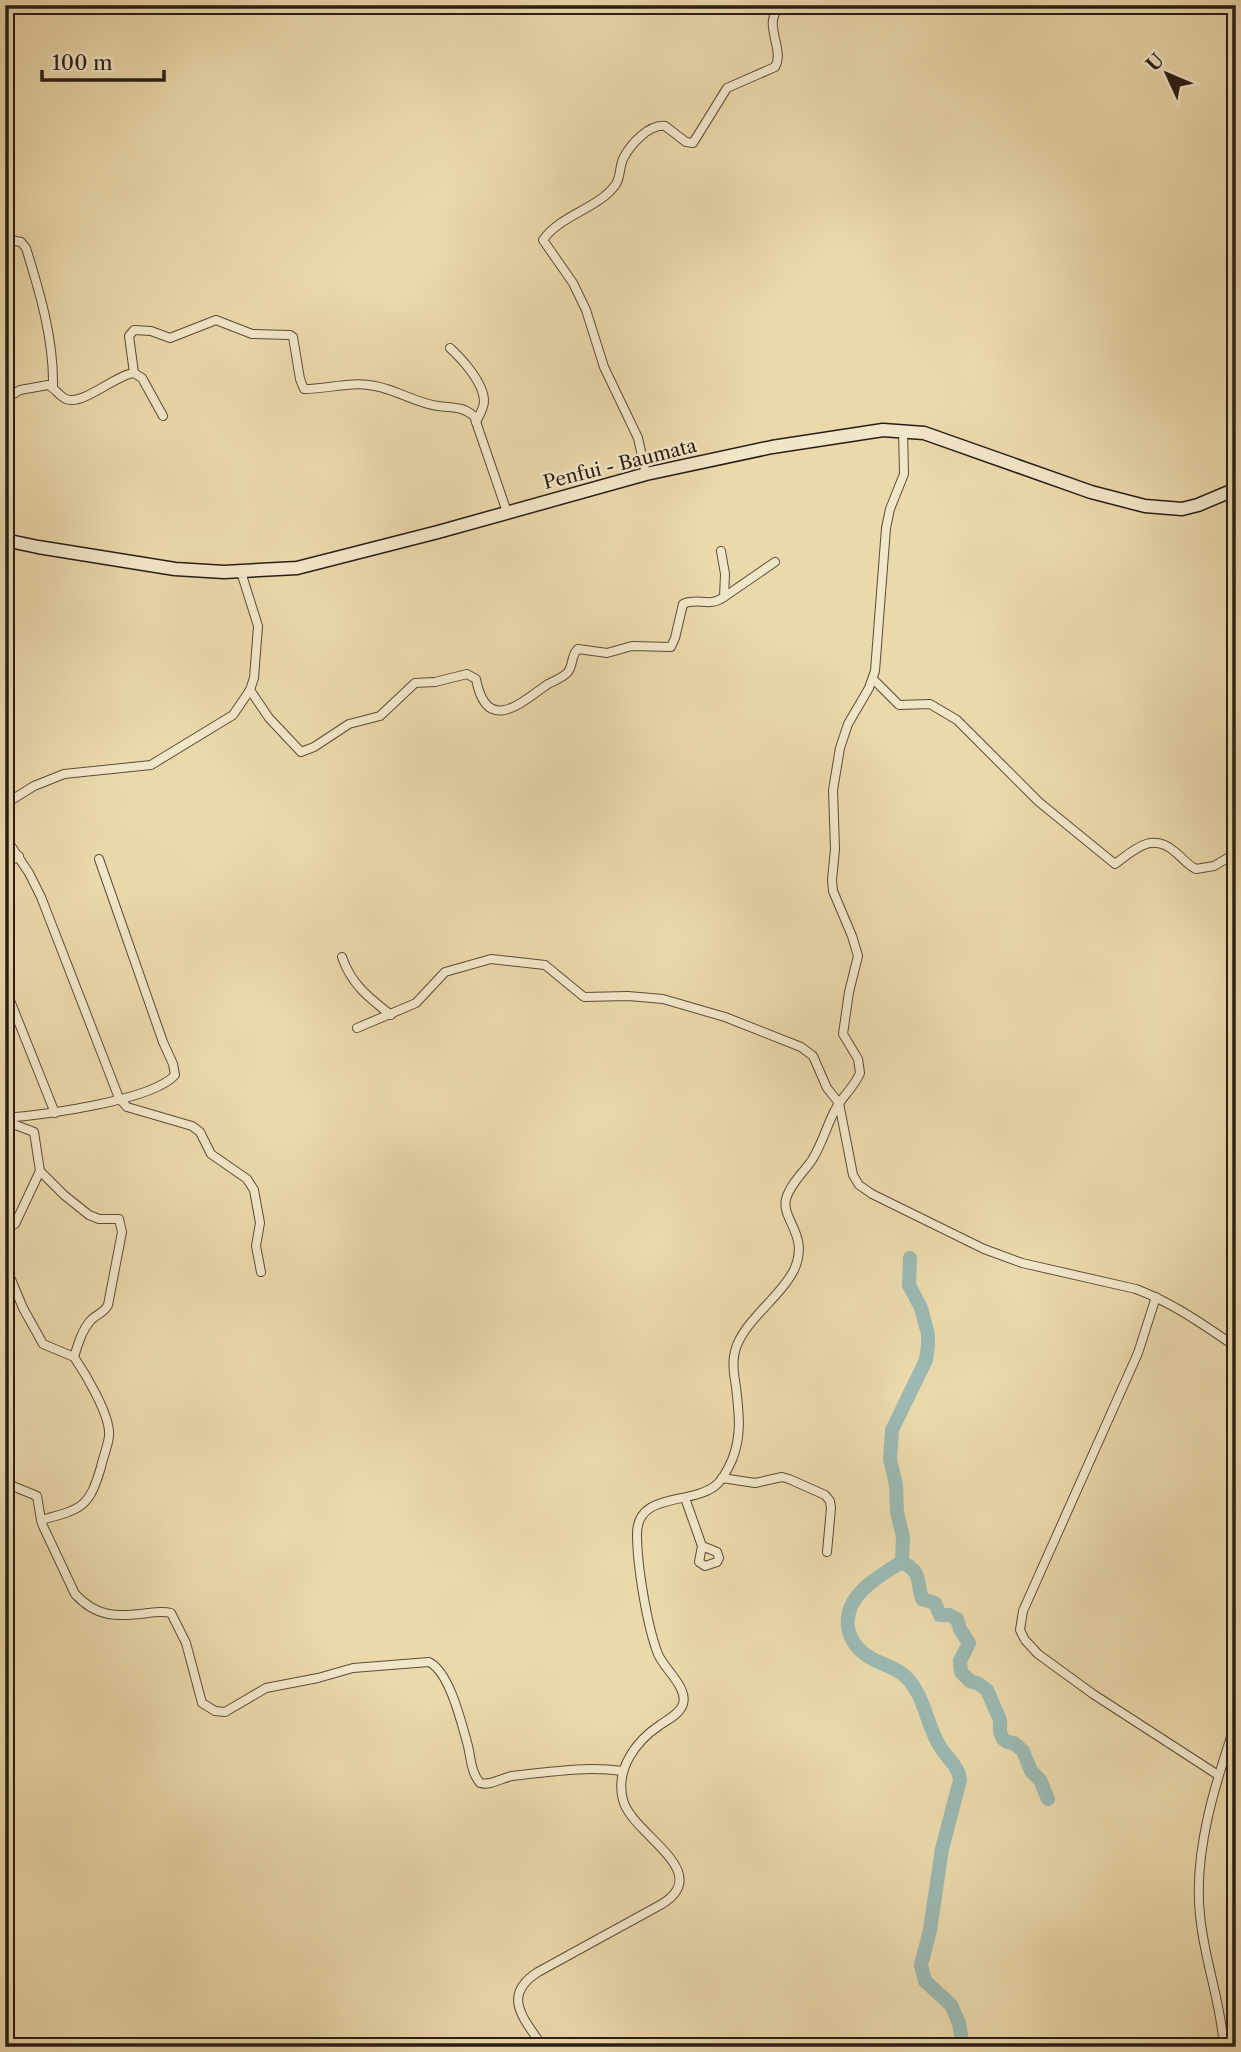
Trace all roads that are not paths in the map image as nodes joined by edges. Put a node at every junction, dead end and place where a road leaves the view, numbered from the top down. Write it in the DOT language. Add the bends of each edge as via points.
graph roads {
  1 [pos="783,5"];
  2 [pos="5,239"];
  3 [pos="450,348"];
  4 [pos="134,373"];
  5 [pos="53,387"];
  6 [pos="5,398"];
  7 [pos="163,416"];
  8 [pos="476,422"];
  9 [pos="903,430"];
  10 [pos="646,474"];
  11 [pos="1236,489"];
  12 [pos="507,512"];
  13 [pos="5,540"];
  14 [pos="721,551"];
  15 [pos="775,562"];
  16 [pos="241,572"];
  17 [pos="724,597"];
  18 [pos="873,679"];
  19 [pos="250,690"];
  20 [pos="5,804"];
  21 [pos="5,837"];
  22 [pos="1236,853"];
  23 [pos="19,856"];
  24 [pos="99,859"];
  25 [pos="5,864"];
  26 [pos="342,957"];
  27 [pos="5,988"];
  28 [pos="391,1015"];
  29 [pos="357,1028"];
  30 [pos="119,1098"];
  31 [pos="839,1103"];
  32 [pos="55,1113"];
  33 [pos="5,1119"];
  34 [pos="40,1171"];
  35 [pos="5,1230"];
  36 [pos="5,1265"];
  37 [pos="261,1272"];
  38 [pos="1156,1297"];
  39 [pos="1236,1347"];
  40 [pos="74,1357"];
  41 [pos="722,1478"];
  42 [pos="5,1483"];
  43 [pos="685,1498"];
  44 [pos="41,1520"];
  45 [pos="702,1546"];
  46 [pos="827,1552"];
  47 [pos="1236,1722"];
  48 [pos="623,1771"];
  49 [pos="1218,1775"];
  50 [pos="543,2047"];
  51 [pos="1224,2047"];
  1 -- 10 [label="street" via="773,24 779,57 775,68 726,88 693,143 665,127 651,128 623,158 612,188 543,240 586,310 604,368 638,438"];
  2 -- 5 [label="street" via="21,242 26,248 43,309"];
  3 -- 8 [label="street" via="464,361 482,393 484,402"];
  4 -- 5 [label="street" via="74,399 66,399"];
  4 -- 7 [label="street" via="142,378"];
  4 -- 8 [label="street" via="129,336 134,330 170,338 216,320 252,334 293,337 304,389 356,383 382,387 437,406 456,406 468,411"];
  5 -- 6 [label="street" via="20,390"];
  8 -- 12 [label="street"];
  9 -- 10 [label="street, Penfui - Baumata" via="772,447"];
  9 -- 11 [label="street, Penfui - Baumata" via="1145,506 1182,509"];
  9 -- 18 [label="street" via="904,474 886,528"];
  10 -- 12 [label="street, Penfui - Baumata"];
  12 -- 16 [label="street, Penfui - Baumata" via="334,561"];
  13 -- 16 [label="street, Penfui - Baumata" via="175,569"];
  14 -- 17 [label="street"];
  15 -- 17 [label="street"];
  16 -- 19 [label="street" via="258,626"];
  17 -- 19 [label="street" via="712,603 683,604 671,647 632,646 607,653 578,649 567,673 509,710 486,702 476,680 467,674 424,681 409,686 380,716 349,724 304,752 298,751"];
  18 -- 22 [label="street" via="899,705 930,704 964,725 1039,802 1115,864 1150,842 1168,846 1196,869 1214,866"];
  18 -- 31 [label="street" via="848,724 833,790 832,885 858,956 844,1034 860,1068"];
  19 -- 20 [label="street" via="228,720 163,760 144,767 64,774"];
  21 -- 23 [label="street"];
  23 -- 25 [label="street"];
  23 -- 30 [label="street" via="41,897"];
  24 -- 30 [label="street" via="175,1071 172,1079 155,1088"];
  26 -- 28 [label="street" via="357,986"];
  27 -- 32 [label="street"];
  28 -- 29 [label="street"];
  28 -- 31 [label="street" via="422,999 440,975 449,971 486,959 542,965 584,997 663,999 801,1047 813,1056"];
  30 -- 32 [label="street"];
  30 -- 37 [label="street" via="127,1107 192,1125 211,1154 247,1179 257,1198 260,1223 256,1246"];
  31 -- 38 [label="street" via="853,1175 867,1192 1009,1259"];
  31 -- 41 [label="street" via="817,1151 786,1200 799,1245 793,1271 736,1348 733,1368 739,1435"];
  32 -- 33 [label="street"];
  33 -- 34 [label="street" via="34,1132"];
  34 -- 35 [label="street" via="15,1224"];
  34 -- 40 [label="street" via="89,1214 122,1223 108,1305 86,1326"];
  36 -- 40 [label="street" via="43,1344"];
  38 -- 39 [label="street"];
  38 -- 49 [label="street" via="1138,1353 1023,1611 1020,1630 1030,1646 1064,1674"];
  40 -- 44 [label="street" via="103,1411 109,1436 88,1500 75,1510"];
  41 -- 43 [label="street" via="709,1490"];
  41 -- 46 [label="street" via="760,1483 785,1478 825,1495 831,1508"];
  42 -- 44 [label="street" via="37,1496"];
  43 -- 45 [label="street"];
  43 -- 48 [label="street" via="650,1507 639,1519 637,1531 639,1566 657,1651 680,1688 683,1704 637,1745"];
  44 -- 48 [label="street" via="82,1602 117,1617 164,1611 172,1615 186,1643 201,1701 215,1711 228,1711 266,1688 353,1668 429,1662 440,1670 455,1703 480,1783 575,1768"];
  47 -- 49 [label="street"];
  48 -- 50 [label="street" via="621,1793 627,1810 675,1865 679,1887 662,1905 523,1985 517,1999 520,2010"];
  49 -- 51 [label="street" via="1198,1882"];
}
